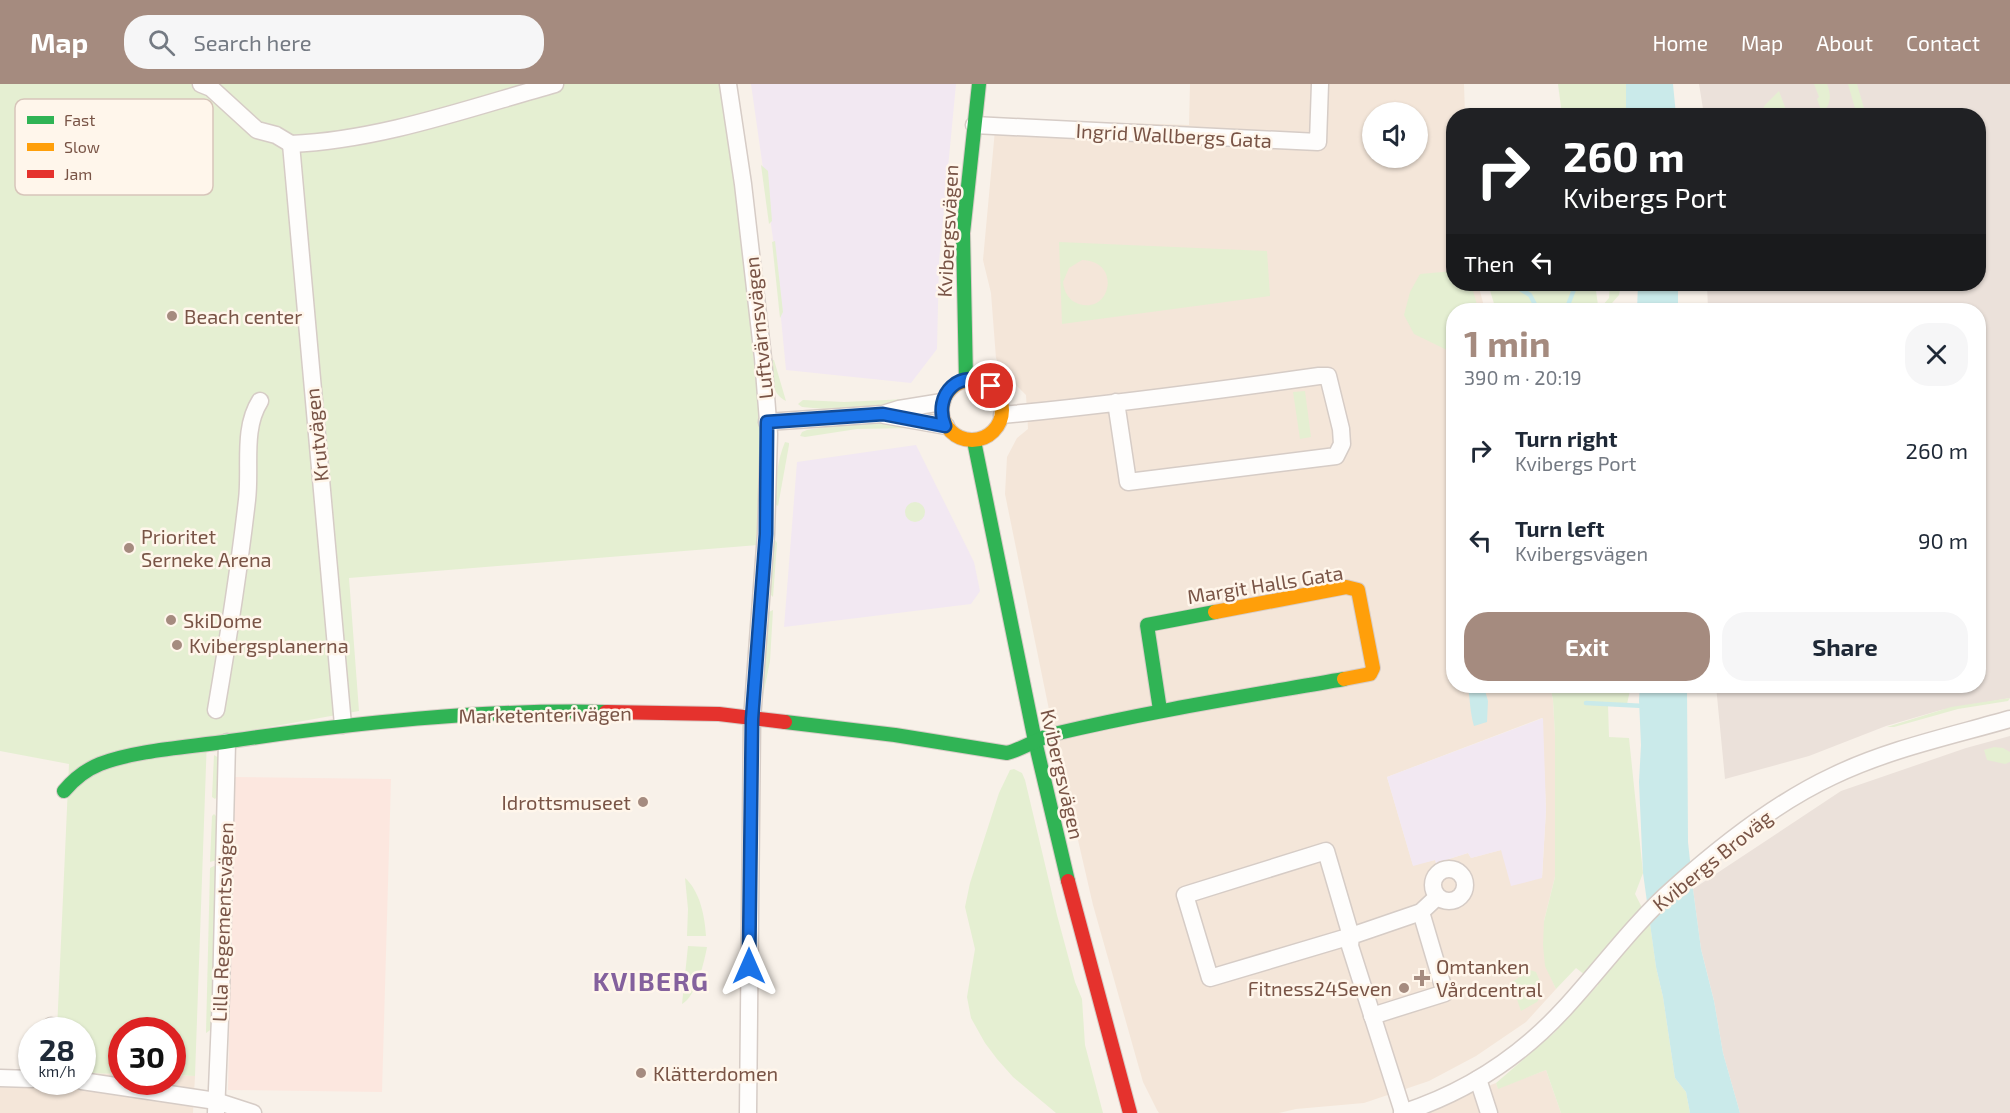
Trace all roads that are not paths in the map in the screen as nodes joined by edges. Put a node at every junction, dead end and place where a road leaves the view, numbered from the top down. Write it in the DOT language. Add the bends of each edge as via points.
graph roads {
  1 [pos="201,84"];
  2 [pos="555,84"];
  3 [pos="728,84"];
  4 [pos="979,84"];
  5 [pos="1320,84"];
  6 [pos="974,125"];
  7 [pos="291,144"];
  8 [pos="966,380"];
  9 [pos="260,401"];
  10 [pos="942,402"];
  11 [pos="1116,402"];
  12 [pos="883,414"];
  13 [pos="1002,415"];
  14 [pos="767,422"];
  15 [pos="945,426"];
  16 [pos="974,441"];
  17 [pos="216,710"];
  18 [pos="1160,710"];
  19 [pos="752,719"];
  20 [pos="2010,719"];
  21 [pos="343,725"];
  22 [pos="1035,741"];
  23 [pos="227,742"];
  24 [pos="64,791"];
  25 [pos="1437,897"];
  26 [pos="1421,912"];
  27 [pos="1351,936"];
  28 [pos="1372,1016"];
  29 [pos="0,1078"];
  30 [pos="18,1079"];
  31 [pos="1478,1079"];
  32 [pos="96,1084"];
  33 [pos="216,1107"];
  34 [pos="254,1113"];
  35 [pos="748,1113"];
  36 [pos="1130,1113"];
  37 [pos="1402,1113"];
  38 [pos="1489,1113"];
  1 -- 7 [label="street" via="211,88 257,130"];
  2 -- 7 [label="street" via="383,131"];
  3 -- 14 [label="street, Luftvärnsvägen" via="763,358"];
  4 -- 6 [label="street, Kvibergsvägen"];
  5 -- 6 [label="street, Ingrid Wallbergs Gata" via="1317,142"];
  6 -- 8 [label="street, Kvibergsvägen" via="963,233"];
  7 -- 21 [label="street, Krutvägen"];
  8 -- 10 [label="street" via="953,385"];
  8 -- 13 [label="street" via="985,382 995,391"];
  9 -- 17 [label="street" via="253,411 240,562"];
  10 -- 12 [label="street"];
  10 -- 15 [label="street"];
  11 -- 11 [label="street" via="1328,376 1342,444 1336,456 1128,483"];
  11 -- 13 [label="street"];
  12 -- 14 [label="street"];
  12 -- 15 [label="street"];
  13 -- 16 [label="street" via="992,433"];
  14 -- 19 [label="street, Luftvärnsvägen" via="766,534"];
  15 -- 16 [label="street" via="958,437"];
  16 -- 22 [label="street, Kvibergsvägen"];
  18 -- 18 [label="street, Margit Halls Gata" via="1147,625 1347,587 1358,590 1373,668 1370,674"];
  18 -- 22 [label="street, Margit Halls Gata"];
  19 -- 21 [label="street, Marketenterivägen" via="711,714 570,711"];
  19 -- 22 [label="street, Marketenterivägen" via="895,735 1007,753"];
  19 -- 35 [label="street, Luftvärnsvägen"];
  20 -- 31 [label="street, Kvibergs Broväg" via="1875,759 1833,776 1771,812 1672,890 1563,1010 1534,1038"];
  21 -- 23 [label="street, Marketenterivägen"];
  22 -- 36 [label="street, Kvibergsvägen" via="1065,875"];
  23 -- 24 [label="street, Marketenterivägen" via="104,761 88,768"];
  23 -- 33 [label="street, Lilla Regementsvägen"];
  25 -- 26 [label="street"];
  26 -- 27 [label="street"];
  26 -- 28 [label="street" via="1445,993"];
  27 -- 27 [label="street" via="1326,850 1185,895 1210,978"];
  27 -- 28 [label="street" via="1350,946"];
  28 -- 37 [label="street"];
  29 -- 30 [label="street"];
  31 -- 37 [label="street, Kvibergs Broväg"];
  31 -- 38 [label="street"];
  32 -- 33 [label="street"];
  33 -- 34 [label="street"];
}
